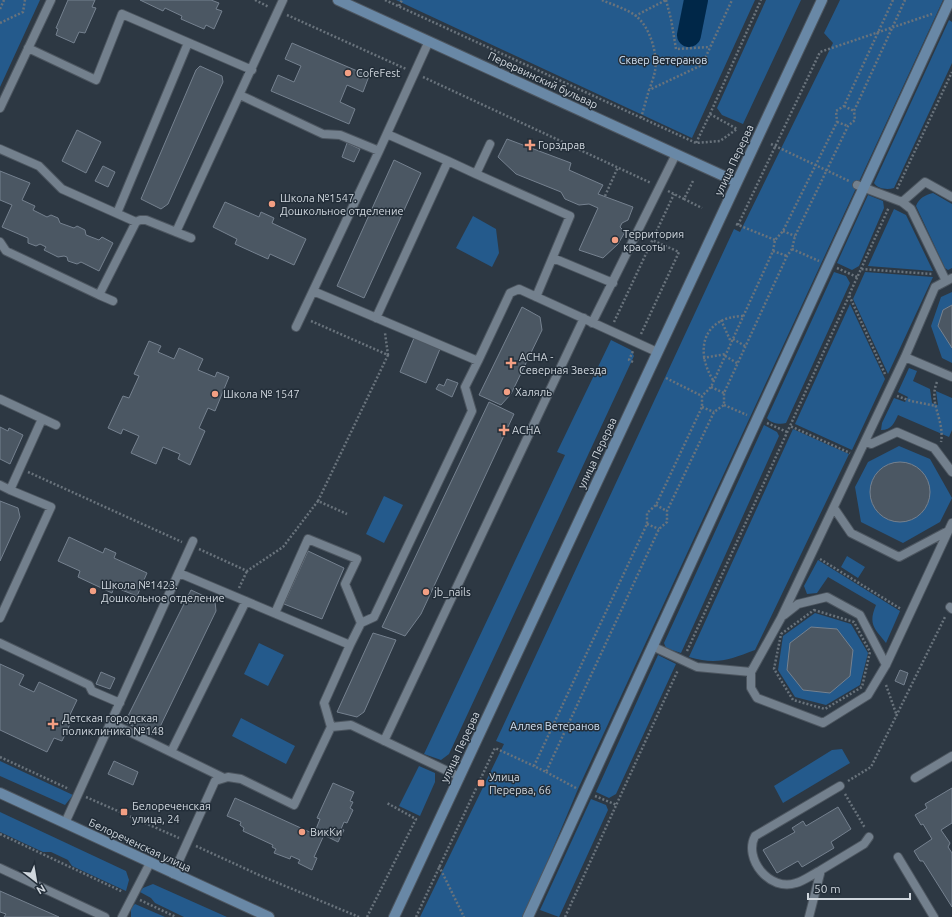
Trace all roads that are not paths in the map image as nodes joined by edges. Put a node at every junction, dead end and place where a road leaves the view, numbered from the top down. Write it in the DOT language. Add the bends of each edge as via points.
graph roads {
  1 [pos="51,0"];
  2 [pos="283,0"];
  3 [pos="338,0"];
  4 [pos="822,0"];
  5 [pos="950,0"];
  6 [pos="429,41"];
  7 [pos="188,43"];
  8 [pos="28,48"];
  9 [pos="252,70"];
  10 [pos="240,95"];
  11 [pos="0,108"];
  12 [pos="387,134"];
  13 [pos="490,144"];
  14 [pos="0,149"];
  15 [pos="379,151"];
  16 [pos="676,154"];
  17 [pos="448,162"];
  18 [pos="476,174"];
  19 [pos="737,182"];
  20 [pos="861,186"];
  21 [pos="952,197"];
  22 [pos="902,202"];
  23 [pos="117,214"];
  24 [pos="136,222"];
  25 [pos="176,232"];
  26 [pos="191,238"];
  27 [pos="0,242"];
  28 [pos="553,258"];
  29 [pos="947,278"];
  30 [pos="613,283"];
  31 [pos="313,291"];
  32 [pos="99,295"];
  33 [pos="536,297"];
  34 [pos="113,301"];
  35 [pos="584,318"];
  36 [pos="379,319"];
  37 [pos="592,322"];
  38 [pos="296,327"];
  39 [pos="657,352"];
  40 [pos="905,357"];
  41 [pos="478,361"];
  42 [pos="952,377"];
  43 [pos="0,399"];
  44 [pos="42,419"];
  45 [pos="56,425"];
  46 [pos="865,441"];
  47 [pos="952,472"];
  48 [pos="0,485"];
  49 [pos="10,490"];
  50 [pos="834,508"];
  51 [pos="950,527"];
  52 [pos="192,544"];
  53 [pos="179,573"];
  54 [pos="246,601"];
  55 [pos="275,613"];
  56 [pos="0,618"];
  57 [pos="781,618"];
  58 [pos="361,623"];
  59 [pos="0,643"];
  60 [pos="350,645"];
  61 [pos="652,646"];
  62 [pos="886,665"];
  63 [pos="751,672"];
  64 [pos="120,703"];
  65 [pos="111,723"];
  66 [pos="331,727"];
  67 [pos="384,741"];
  68 [pos="171,752"];
  69 [pos="952,756"];
  70 [pos="460,776"];
  71 [pos="224,778"];
  72 [pos="915,778"];
  73 [pos="840,786"];
  74 [pos="0,793"];
  75 [pos="65,823"];
  76 [pos="869,837"];
  77 [pos="898,857"];
  78 [pos="150,863"];
  79 [pos="0,868"];
  80 [pos="820,870"];
  81 [pos="173,874"];
  82 [pos="105,917"];
  83 [pos="122,917"];
  84 [pos="269,917"];
  85 [pos="394,917"];
  86 [pos="528,917"];
  87 [pos="809,917"];
  88 [pos="934,917"];
  1 -- 8 [label="lane"];
  2 -- 9 [label="lane"];
  3 -- 6 [label="street, Перервинский бульвар"];
  4 -- 19 [label="street, улица Перерва"];
  5 -- 20 [label="street"];
  6 -- 12 [label="lane"];
  6 -- 16 [label="street, Перервинский бульвар"];
  7 -- 8 [label="lane" via="122,14 96,80"];
  7 -- 9 [label="lane"];
  7 -- 23 [label="lane"];
  8 -- 11 [label="lane"];
  9 -- 10 [label="lane"];
  10 -- 15 [label="lane" via="323,134 340,135"];
  10 -- 25 [label="lane"];
  12 -- 15 [label="lane"];
  12 -- 17 [label="lane"];
  13 -- 18 [label="lane"];
  14 -- 23 [label="lane" via="39,166 62,189"];
  15 -- 31 [label="lane"];
  16 -- 19 [label="street, Перервинский бульвар"];
  16 -- 30 [label="lane"];
  17 -- 18 [label="lane"];
  17 -- 36 [label="lane"];
  18 -- 28 [label="lane" via="570,216"];
  19 -- 39 [label="street, улица Перерва"];
  20 -- 22 [label="lane"];
  20 -- 61 [label="street"];
  21 -- 22 [label="lane" via="925,182"];
  22 -- 29 [label="lane" via="911,209"];
  23 -- 24 [label="lane"];
  24 -- 25 [label="lane" via="146,220"];
  24 -- 32 [label="lane"];
  25 -- 26 [label="lane"];
  27 -- 32 [label="lane" via="6,251"];
  28 -- 30 [label="lane"];
  28 -- 33 [label="lane"];
  29 -- 40 [label="lane" via="936,287"];
  30 -- 37 [label="lane"];
  31 -- 36 [label="lane"];
  31 -- 38 [label="lane"];
  32 -- 34 [label="lane"];
  33 -- 35 [label="lane"];
  33 -- 41 [label="lane" via="519,289 510,293"];
  35 -- 37 [label="lane"];
  35 -- 67 [label="lane"];
  36 -- 41 [label="lane"];
  37 -- 39 [label="lane"];
  39 -- 70 [label="street, улица Перерва"];
  40 -- 42 [label="lane"];
  40 -- 46 [label="lane"];
  41 -- 58 [label="lane" via="465,387 472,411 374,617"];
  43 -- 44 [label="lane"];
  44 -- 45 [label="lane"];
  44 -- 49 [label="lane"];
  46 -- 47 [label="lane" via="871,444 898,432 934,448"];
  46 -- 50 [label="lane"];
  48 -- 49 [label="lane"];
  49 -- 56 [label="lane" via="51,506"];
  50 -- 51 [label="lane" via="851,533 899,557"];
  50 -- 57 [label="lane"];
  51 -- 62 [label="lane"];
  52 -- 53 [label="lane"];
  53 -- 54 [label="lane"];
  53 -- 64 [label="lane"];
  54 -- 55 [label="lane"];
  54 -- 68 [label="lane"];
  55 -- 58 [label="lane" via="308,539 357,559 345,584"];
  55 -- 60 [label="lane"];
  57 -- 62 [label="lane" via="798,604 827,597 860,616"];
  57 -- 63 [label="lane"];
  58 -- 60 [label="lane"];
  59 -- 64 [label="lane" via="89,685 92,691"];
  60 -- 66 [label="lane" via="324,703"];
  61 -- 63 [label="lane" via="697,667"];
  61 -- 86 [label="street"];
  62 -- 63 [label="lane" via="868,695 823,723 757,698 751,688"];
  64 -- 65 [label="lane"];
  65 -- 68 [label="lane"];
  65 -- 75 [label="lane"];
  66 -- 67 [label="lane" via="351,725"];
  66 -- 71 [label="lane" via="294,805 241,779"];
  67 -- 70 [label="lane"];
  68 -- 71 [label="lane"];
  69 -- 72 [label="lane"];
  70 -- 85 [label="street, улица Перерва"];
  71 -- 81 [label="lane" via="215,781"];
  73 -- 80 [label="lane" via="755,836 751,843 753,860 765,875 775,881 796,883"];
  74 -- 75 [label="street, Белореченская улица"];
  75 -- 78 [label="street, Белореченская улица"];
  76 -- 80 [label="lane" via="864,844"];
  77 -- 88 [label="lane"];
  78 -- 81 [label="street, Белореченская улица"];
  78 -- 83 [label="lane"];
  79 -- 82 [label="lane"];
  80 -- 87 [label="lane"];
  81 -- 84 [label="street, Белореченская улица"];
}
